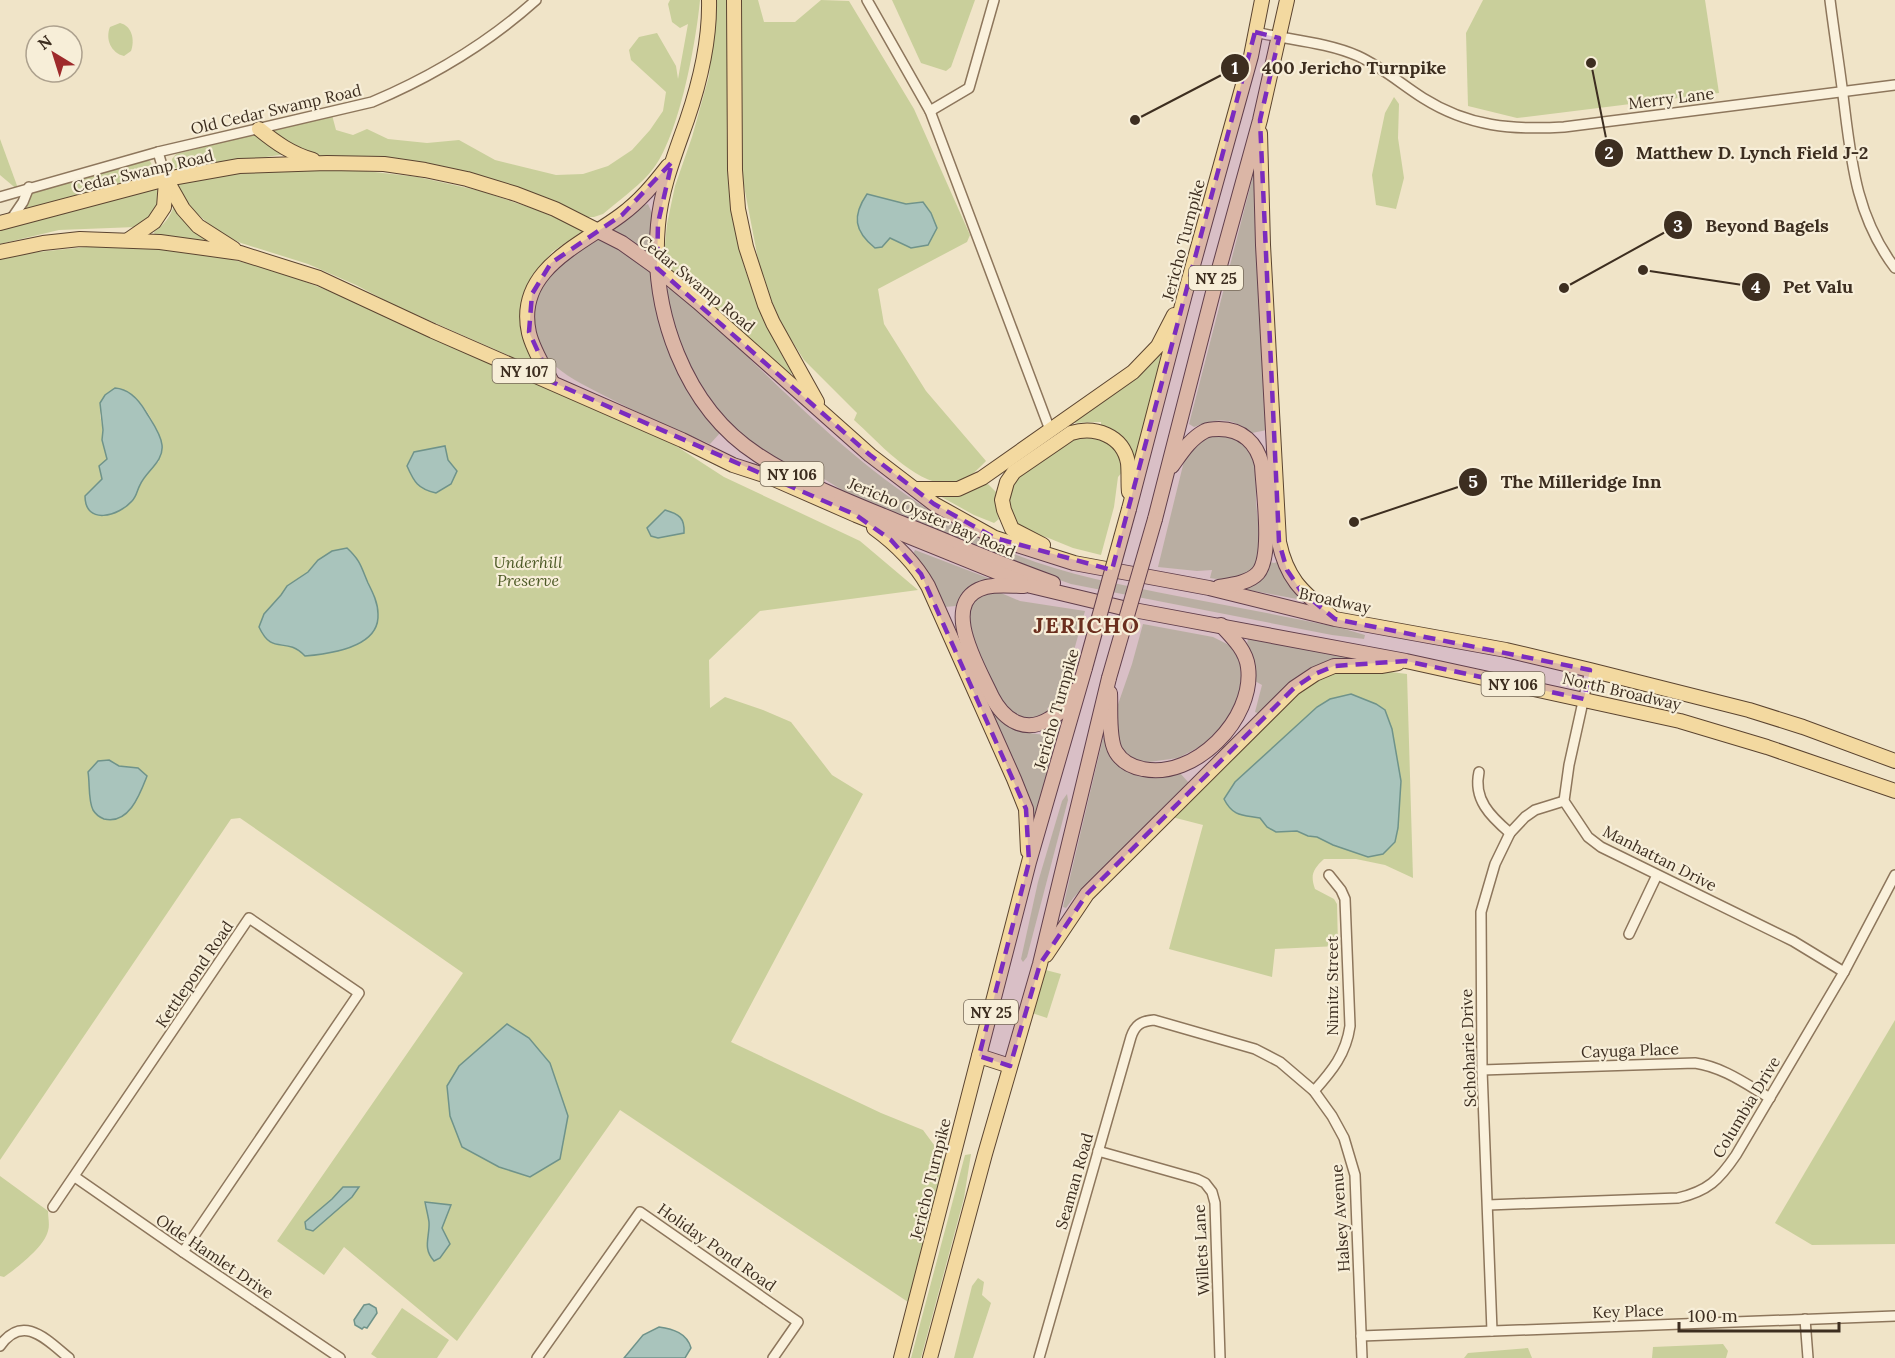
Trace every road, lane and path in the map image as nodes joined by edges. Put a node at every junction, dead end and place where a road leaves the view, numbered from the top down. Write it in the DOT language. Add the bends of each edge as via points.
graph roads {
  1 [pos="536,0"];
  2 [pos="709,0"];
  3 [pos="734,0"];
  4 [pos="867,0"];
  5 [pos="994,0"];
  6 [pos="1262,0"];
  7 [pos="1287,0"];
  8 [pos="1830,0"];
  9 [pos="1255,32"];
  10 [pos="1279,38"];
  11 [pos="1895,85"];
  12 [pos="1843,91"];
  13 [pos="930,111"];
  14 [pos="1260,120"];
  15 [pos="259,129"];
  16 [pos="158,152"];
  17 [pos="672,162"];
  18 [pos="327,164"];
  19 [pos="166,179"];
  20 [pos="29,188"];
  21 [pos="0,197"];
  22 [pos="5,222"];
  23 [pos="597,231"];
  24 [pos="128,240"];
  25 [pos="0,252"];
  26 [pos="240,253"];
  27 [pos="657,268"];
  28 [pos="1895,268"];
  29 [pos="1185,294"];
  30 [pos="552,382"];
  31 [pos="823,412"];
  32 [pos="1050,430"];
  33 [pos="1166,475"];
  34 [pos="915,489"];
  35 [pos="1129,509"];
  36 [pos="856,515"];
  37 [pos="1074,562"];
  38 [pos="1031,586"];
  39 [pos="1209,588"];
  40 [pos="1123,608"];
  41 [pos="1335,619"];
  42 [pos="1221,625"];
  43 [pos="1406,661"];
  44 [pos="1085,668"];
  45 [pos="1590,670"];
  46 [pos="1109,678"];
  47 [pos="1584,699"];
  48 [pos="1895,761"];
  49 [pos="1479,772"];
  50 [pos="1895,791"];
  51 [pos="1564,801"];
  52 [pos="1510,832"];
  53 [pos="1029,862"];
  54 [pos="1658,874"];
  55 [pos="1329,875"];
  56 [pos="1895,875"];
  57 [pos="1629,934"];
  58 [pos="1040,964"];
  59 [pos="1844,972"];
  60 [pos="1148,1021"];
  61 [pos="979,1056"];
  62 [pos="1010,1066"];
  63 [pos="1482,1070"];
  64 [pos="1314,1091"];
  65 [pos="1770,1098"];
  66 [pos="1098,1151"];
  67 [pos="75,1177"];
  68 [pos="1488,1205"];
  69 [pos="52,1207"];
  70 [pos="183,1252"];
  71 [pos="1895,1316"];
  72 [pos="1805,1319"];
  73 [pos="1492,1331"];
  74 [pos="1361,1336"];
  75 [pos="0,1346"];
  76 [pos="69,1358"];
  77 [pos="340,1358"];
  78 [pos="537,1358"];
  79 [pos="773,1358"];
  80 [pos="900,1358"];
  81 [pos="930,1358"];
  82 [pos="1039,1358"];
  83 [pos="1221,1358"];
  84 [pos="1362,1358"];
  85 [pos="1808,1358"];
  1 -- 15 [label="street, Old Cedar Swamp Road" via="483,42 396,92 347,109"];
  2 -- 17 [label="main road, Jericho Oyster Bay Road / NY 106" via="699,81"];
  3 -- 31 [label="main road, NY 106" via="735,170 746,247 773,323"];
  4 -- 13 [label="street"];
  5 -- 13 [label="street" via="969,88"];
  6 -- 9 [label="main road, Jericho Turnpike / NY 25"];
  7 -- 10 [label="main road, NY 25"];
  8 -- 12 [label="street"];
  9 -- 10 [label="street, Merry Lane"];
  9 -- 29 [label="main road, Jericho Turnpike / NY 25"];
  10 -- 12 [label="street, Merry Lane" via="1341,49 1384,70 1448,112 1486,125 1515,129 1564,127"];
  10 -- 14 [label="main road, NY 25"];
  11 -- 12 [label="street, Merry Lane"];
  12 -- 28 [label="street" via="1859,196 1873,233"];
  13 -- 32 [label="street"];
  14 -- 33 [label="main road, NY 25"];
  14 -- 41 [label="main road" via="1279,542 1287,570 1302,591"];
  15 -- 16 [label="street, Old Cedar Swamp Road"];
  15 -- 18 [label="main road" via="298,156"];
  16 -- 19 [label="street"];
  16 -- 20 [label="street, Old Cedar Swamp Road"];
  17 -- 23 [label="main road" via="648,192"];
  17 -- 27 [label="main road, Jericho Oyster Bay Road / NY 106" via="658,223"];
  18 -- 19 [label="main road, Cedar Swamp Road" via="238,166"];
  18 -- 23 [label="main road, Cedar Swamp Road" via="384,164 466,179 555,209"];
  19 -- 22 [label="main road, Cedar Swamp Road"];
  19 -- 24 [label="main road" via="164,207 154,222"];
  19 -- 26 [label="main road" via="198,226"];
  20 -- 21 [label="street, Old Cedar Swamp Road"];
  20 -- 22 [label="street" via="23,202"];
  23 -- 27 [label="main road, Cedar Swamp Road"];
  23 -- 30 [label="main road" via="551,263 532,294 529,332"];
  24 -- 25 [label="main road, NY 107" via="80,239"];
  24 -- 26 [label="main road, NY 107"];
  26 -- 30 [label="main road, NY 107" via="319,278"];
  27 -- 31 [label="main road, Cedar Swamp Road"];
  27 -- 40 [label="main road, Jericho Oyster Bay Road / NY 106" via="666,320 686,374 719,423 757,454 803,480 871,510 1031,576"];
  29 -- 32 [label="main road" via="1158,346 1132,372"];
  29 -- 35 [label="main road, Jericho Turnpike / NY 25"];
  30 -- 36 [label="main road, NY 107" via="734,465"];
  31 -- 34 [label="main road, Cedar Swamp Road / NY 106"];
  32 -- 34 [label="main road" via="982,478 958,489"];
  33 -- 39 [label="main road" via="1188,443 1207,429 1229,429 1243,435 1260,455 1266,544 1263,566 1253,578"];
  33 -- 46 [label="main road, NY 25, bridge"];
  34 -- 37 [label="main road, Cedar Swamp Road / NY 106" via="995,538"];
  35 -- 37 [label="main road" via="1128,462 1123,450 1109,436 1094,430 1071,433 1014,472 1002,500 1012,529"];
  35 -- 44 [label="main road, Jericho Turnpike / NY 25, bridge"];
  36 -- 38 [label="main road, NY 107"];
  36 -- 53 [label="main road" via="891,540 928,586 1026,809"];
  37 -- 39 [label="main road, Broadway / NY 106"];
  38 -- 40 [label="main road, NY 107"];
  38 -- 44 [label="main road" via="986,587 967,600 962,612 963,633 997,707 1023,725 1038,725 1062,711"];
  39 -- 41 [label="main road, Broadway / NY 106"];
  40 -- 42 [label="main road, North Broadway / NY 106"];
  41 -- 45 [label="main road, Broadway / NY 106" via="1506,650"];
  42 -- 43 [label="main road, North Broadway / NY 106"];
  42 -- 46 [label="main road" via="1239,645 1248,666 1245,698 1224,735 1200,756 1182,765 1152,771 1133,767 1120,757 1112,742"];
  43 -- 47 [label="main road, North Broadway / NY 106"];
  43 -- 58 [label="main road" via="1381,666 1334,666 1294,688 1087,894"];
  44 -- 53 [label="main road, Jericho Turnpike / NY 25"];
  45 -- 47 [label="street"];
  45 -- 48 [label="main road, North Broadway / NY 106" via="1749,710"];
  46 -- 58 [label="main road, NY 25"];
  47 -- 50 [label="main road, North Broadway / NY 106" via="1680,721"];
  47 -- 51 [label="street"];
  49 -- 52 [label="street" via="1476,784 1485,807"];
  51 -- 52 [label="street, Schoharie Drive" via="1535,810"];
  51 -- 54 [label="street, Manhattan Drive" via="1588,837"];
  52 -- 63 [label="street, Schoharie Drive" via="1495,864 1481,912"];
  53 -- 61 [label="main road, Jericho Turnpike / NY 25"];
  54 -- 57 [label="street"];
  54 -- 59 [label="street, Manhattan Drive" via="1793,941"];
  55 -- 64 [label="street, Nimitz Street" via="1345,899 1350,1026 1342,1055"];
  56 -- 59 [label="street, Columbia Drive"];
  58 -- 62 [label="main road, NY 25"];
  59 -- 65 [label="street, Columbia Drive"];
  60 -- 64 [label="street, Halsey Avenue" via="1161,1021 1255,1049 1280,1062"];
  60 -- 66 [label="street, Seaman Road" via="1134,1029"];
  61 -- 62 [label="main road"];
  61 -- 80 [label="main road, Jericho Turnpike / NY 25"];
  62 -- 81 [label="main road, NY 25"];
  63 -- 65 [label="street, Cayuga Place" via="1695,1063 1723,1071"];
  63 -- 68 [label="street, Schoharie Drive"];
  64 -- 74 [label="street, Halsey Avenue" via="1344,1138 1355,1175"];
  65 -- 68 [label="street, Columbia Drive" via="1722,1175 1693,1195"];
  66 -- 82 [label="street, Seaman Road"];
  66 -- 83 [label="street, Willets Lane" via="1197,1179 1212,1192"];
  67 -- 69 [label="street, Kettlepond Road"];
  67 -- 70 [label="street, Olde Hamlet Drive"];
  67 -- 70 [label="street, Kettlepond Road" via="249,918 359,993"];
  68 -- 73 [label="street, Schoharie Drive"];
  70 -- 77 [label="street, Olde Hamlet Drive"];
  71 -- 72 [label="street, Key Place"];
  72 -- 73 [label="street, Key Place"];
  72 -- 85 [label="street"];
  73 -- 74 [label="street, Key Place"];
  74 -- 84 [label="street, Halsey Avenue"];
  75 -- 76 [label="street" via="19,1330 31,1331"];
  78 -- 79 [label="street, Holiday Pond Road" via="640,1212 798,1322"];
}
